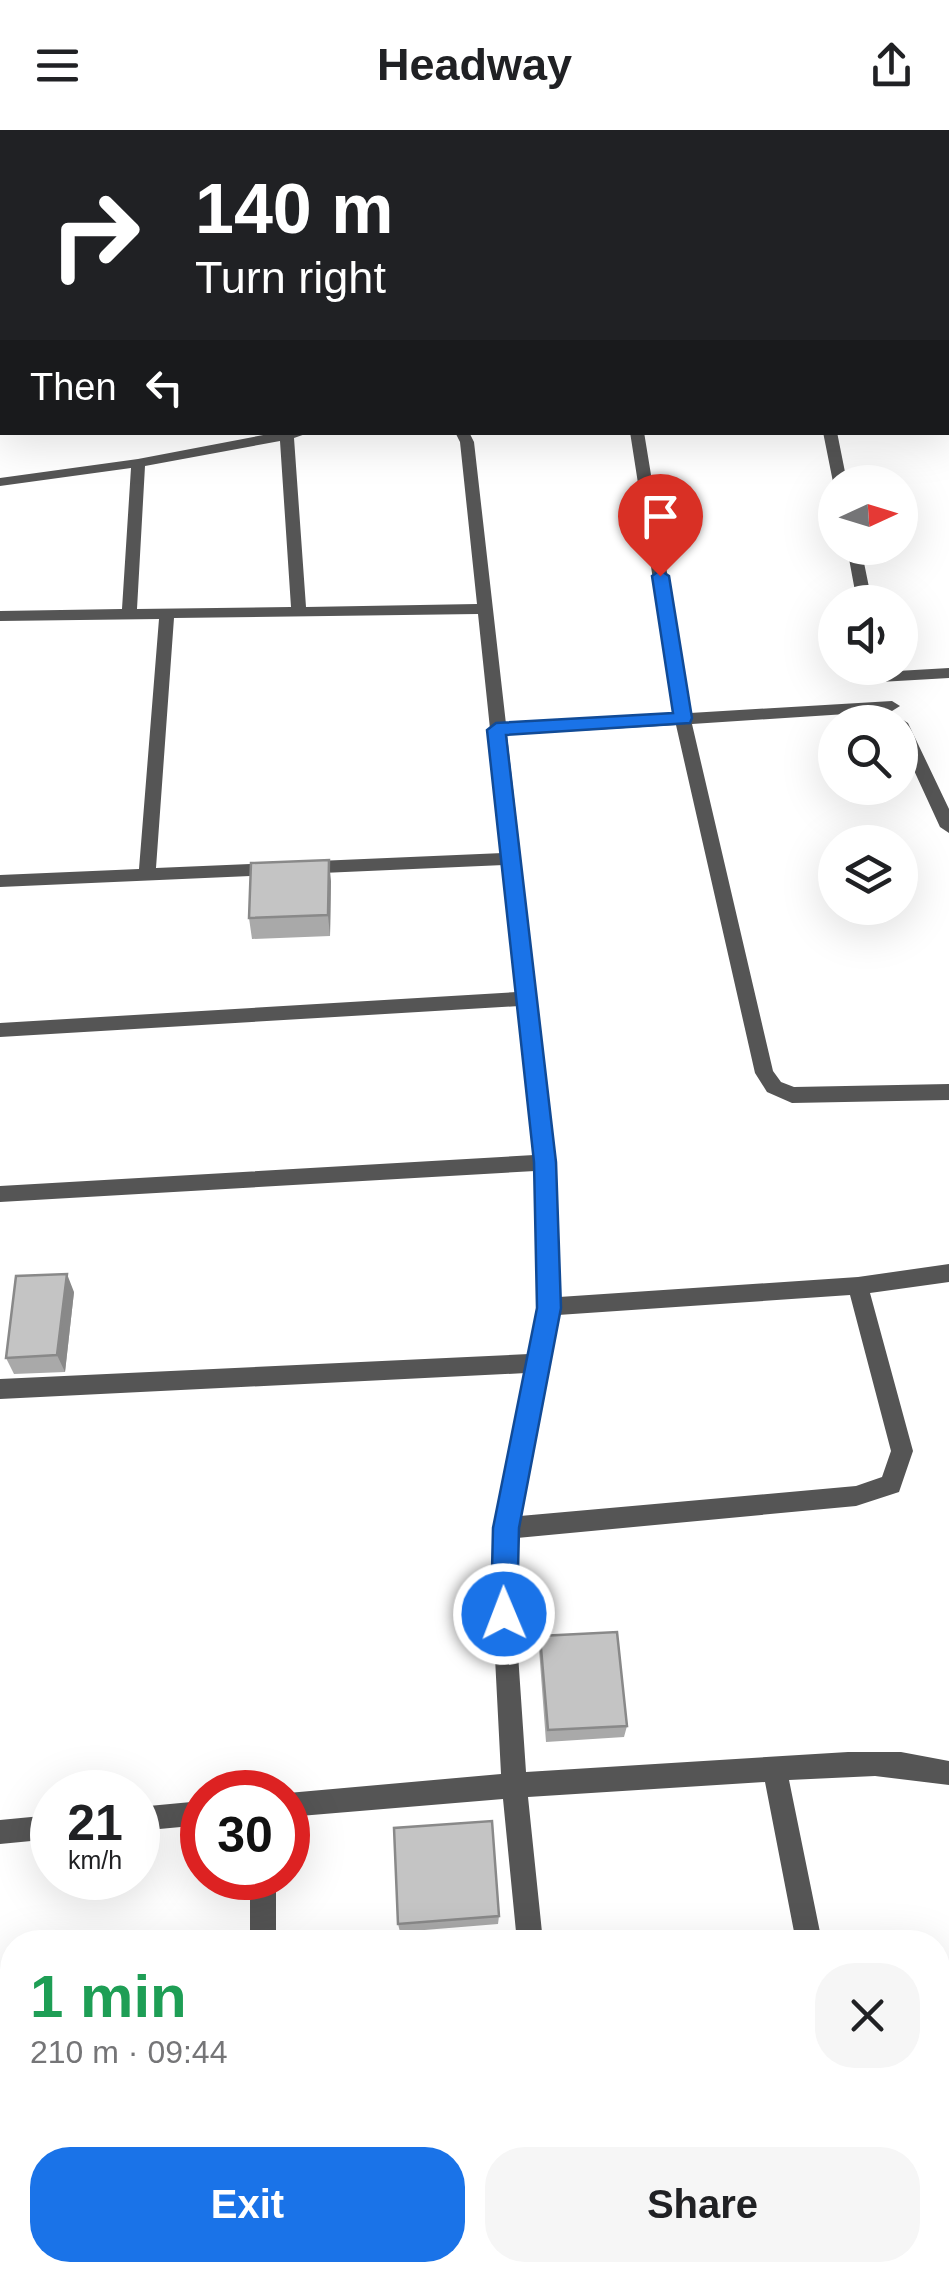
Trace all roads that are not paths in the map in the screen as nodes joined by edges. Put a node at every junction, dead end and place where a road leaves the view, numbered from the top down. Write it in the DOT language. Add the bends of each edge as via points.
graph roads {
  1 [pos="291,435"];
  2 [pos="296,435"];
  3 [pos="464,435"];
  4 [pos="637,435"];
  5 [pos="831,435"];
  6 [pos="138,463"];
  7 [pos="837,465"];
  8 [pos="0,482"];
  9 [pos="484,609"];
  10 [pos="298,611"];
  11 [pos="168,613"];
  12 [pos="129,614"];
  13 [pos="0,616"];
  14 [pos="918,673"];
  15 [pos="949,673"];
  16 [pos="818,710"];
  17 [pos="683,718"];
  18 [pos="496,730"];
  19 [pos="918,753"];
  20 [pos="942,794"];
  21 [pos="949,826"];
  22 [pos="510,859"];
  23 [pos="147,872"];
  24 [pos="0,880"];
  25 [pos="526,1000"];
  26 [pos="0,1030"];
  27 [pos="949,1092"];
  28 [pos="545,1162"];
  29 [pos="0,1194"];
  30 [pos="949,1274"];
  31 [pos="858,1286"];
  32 [pos="549,1308"];
  33 [pos="536,1364"];
  34 [pos="0,1388"];
  35 [pos="506,1528"];
  36 [pos="775,1769"];
  37 [pos="949,1773"];
  38 [pos="514,1784"];
  39 [pos="310,1803"];
  40 [pos="30,1829"];
  41 [pos="0,1832"];
  42 [pos="263,1900"];
  43 [pos="264,1930"];
  44 [pos="529,1930"];
  45 [pos="807,1930"];
  1 -- 6 [label="street"];
  2 -- 10 [label="street"];
  3 -- 9 [label="street"];
  4 -- 17 [label="street"];
  5 -- 7 [label="street"];
  6 -- 8 [label="street"];
  6 -- 12 [label="street"];
  9 -- 10 [label="street"];
  9 -- 18 [label="street"];
  10 -- 11 [label="street"];
  11 -- 12 [label="street"];
  11 -- 23 [label="street"];
  12 -- 13 [label="street"];
  14 -- 15 [label="street"];
  16 -- 17 [label="street"];
  17 -- 18 [label="street"];
  17 -- 27 [label="street" via="764,1073 774,1088 792,1095"];
  18 -- 22 [label="street"];
  19 -- 20 [label="street"];
  20 -- 21 [label="street"];
  22 -- 23 [label="street"];
  22 -- 25 [label="street"];
  23 -- 24 [label="street"];
  25 -- 26 [label="street"];
  25 -- 28 [label="street"];
  28 -- 29 [label="street"];
  28 -- 32 [label="street"];
  30 -- 31 [label="street"];
  31 -- 32 [label="street"];
  31 -- 35 [label="street" via="902,1451 891,1484 856,1496"];
  32 -- 33 [label="street"];
  33 -- 34 [label="street"];
  33 -- 35 [label="street"];
  35 -- 38 [label="street" via="502,1580"];
  36 -- 37 [label="street" via="896,1764"];
  36 -- 38 [label="street"];
  36 -- 45 [label="street"];
  38 -- 39 [label="street"];
  38 -- 44 [label="street"];
  40 -- 41 [label="street"];
  42 -- 43 [label="street"];
}
